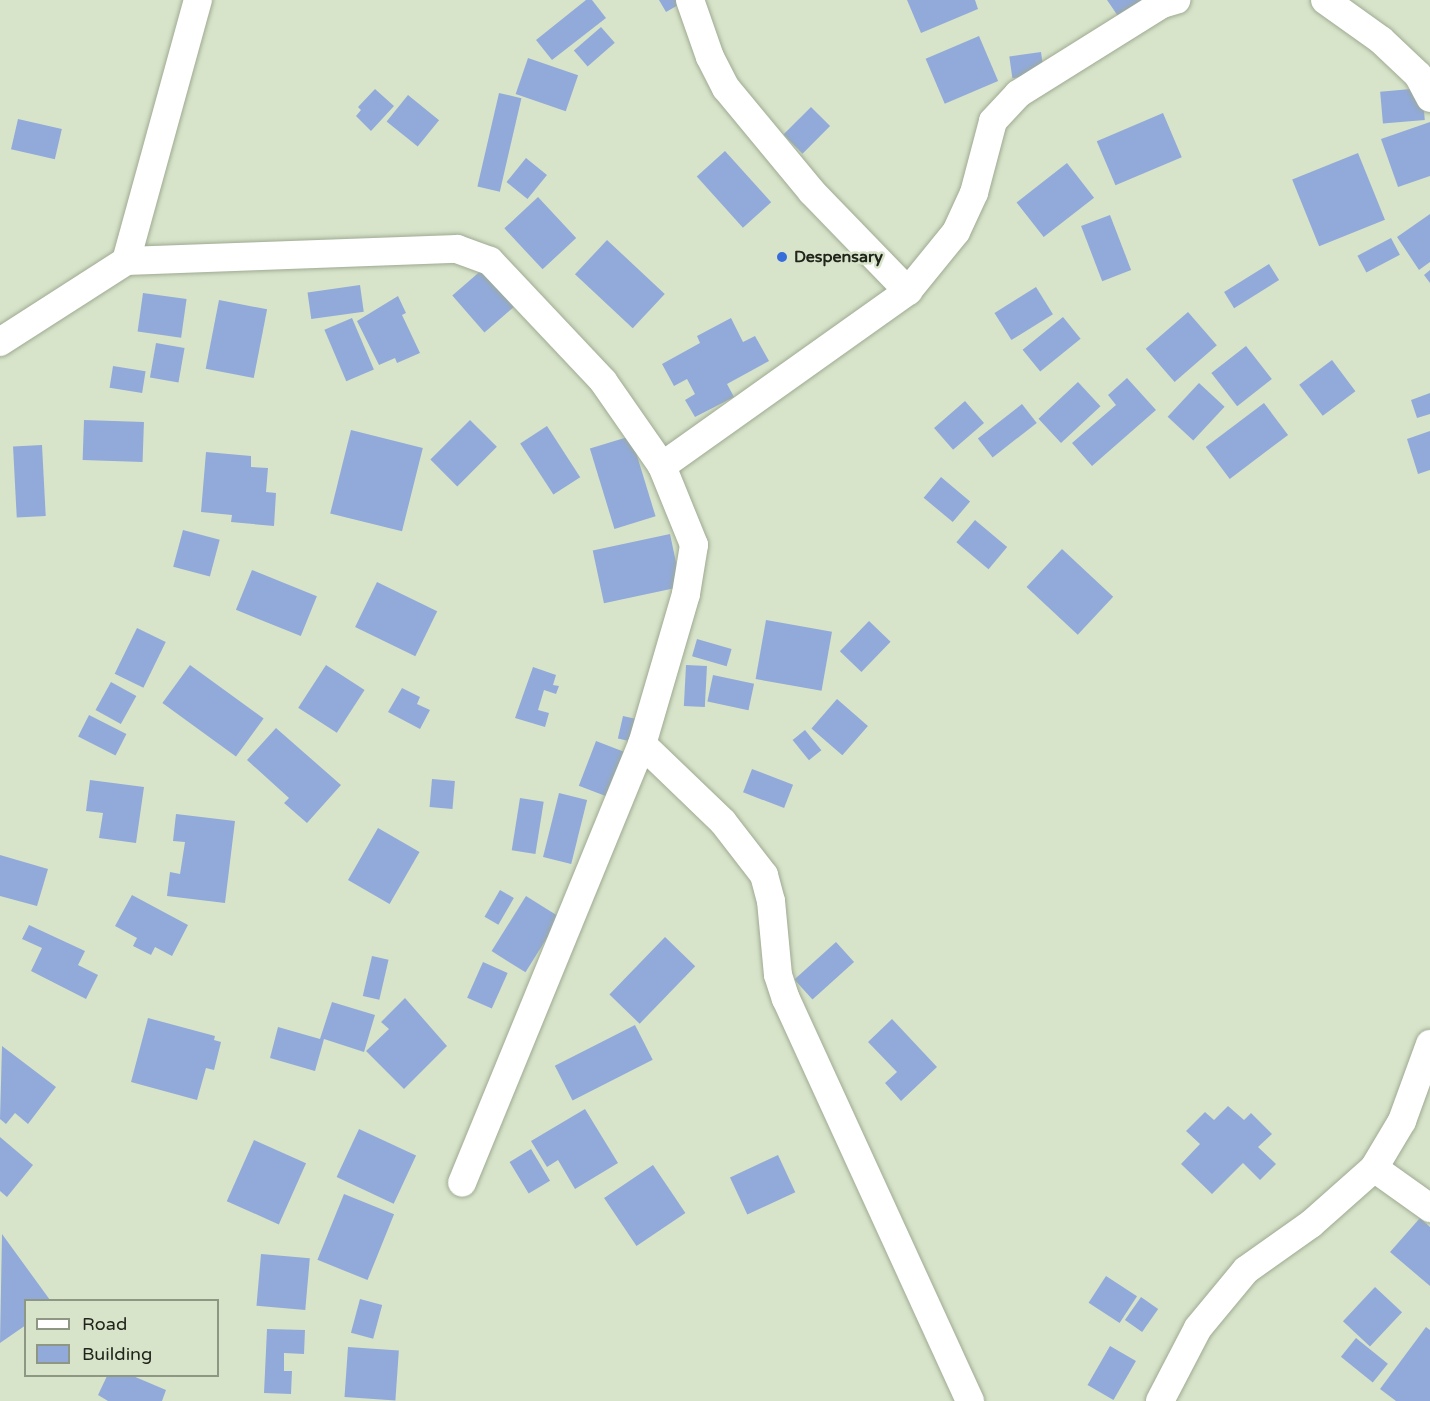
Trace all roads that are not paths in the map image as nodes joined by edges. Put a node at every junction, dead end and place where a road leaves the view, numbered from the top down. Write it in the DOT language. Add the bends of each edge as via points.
graph roads {
  1 [pos="198,0"];
  2 [pos="690,0"];
  3 [pos="1176,0"];
  4 [pos="1326,0"];
  5 [pos="1430,98"];
  6 [pos="126,261"];
  7 [pos="908,291"];
  8 [pos="0,342"];
  9 [pos="662,466"];
  10 [pos="642,744"];
  11 [pos="1430,1044"];
  12 [pos="1374,1168"];
  13 [pos="462,1183"];
  14 [pos="1430,1208"];
  15 [pos="970,1401"];
  16 [pos="1160,1401"];
  1 -- 6 [label="street"];
  2 -- 7 [label="street" via="710,57 726,88 812,192"];
  3 -- 7 [label="street" via="1162,4 1018,94 993,121 974,193 956,232"];
  4 -- 5 [label="street" via="1389,47 1418,75"];
  6 -- 8 [label="street"];
  6 -- 9 [label="street" via="457,249 490,261 603,381"];
  7 -- 9 [label="street"];
  9 -- 10 [label="street" via="694,545 686,594"];
  10 -- 13 [label="street"];
  10 -- 15 [label="street" via="723,822 764,875 771,901 778,975 786,999"];
  11 -- 12 [label="street" via="1402,1121"];
  12 -- 14 [label="street"];
  12 -- 16 [label="street" via="1311,1224 1246,1270 1198,1328"];
}
